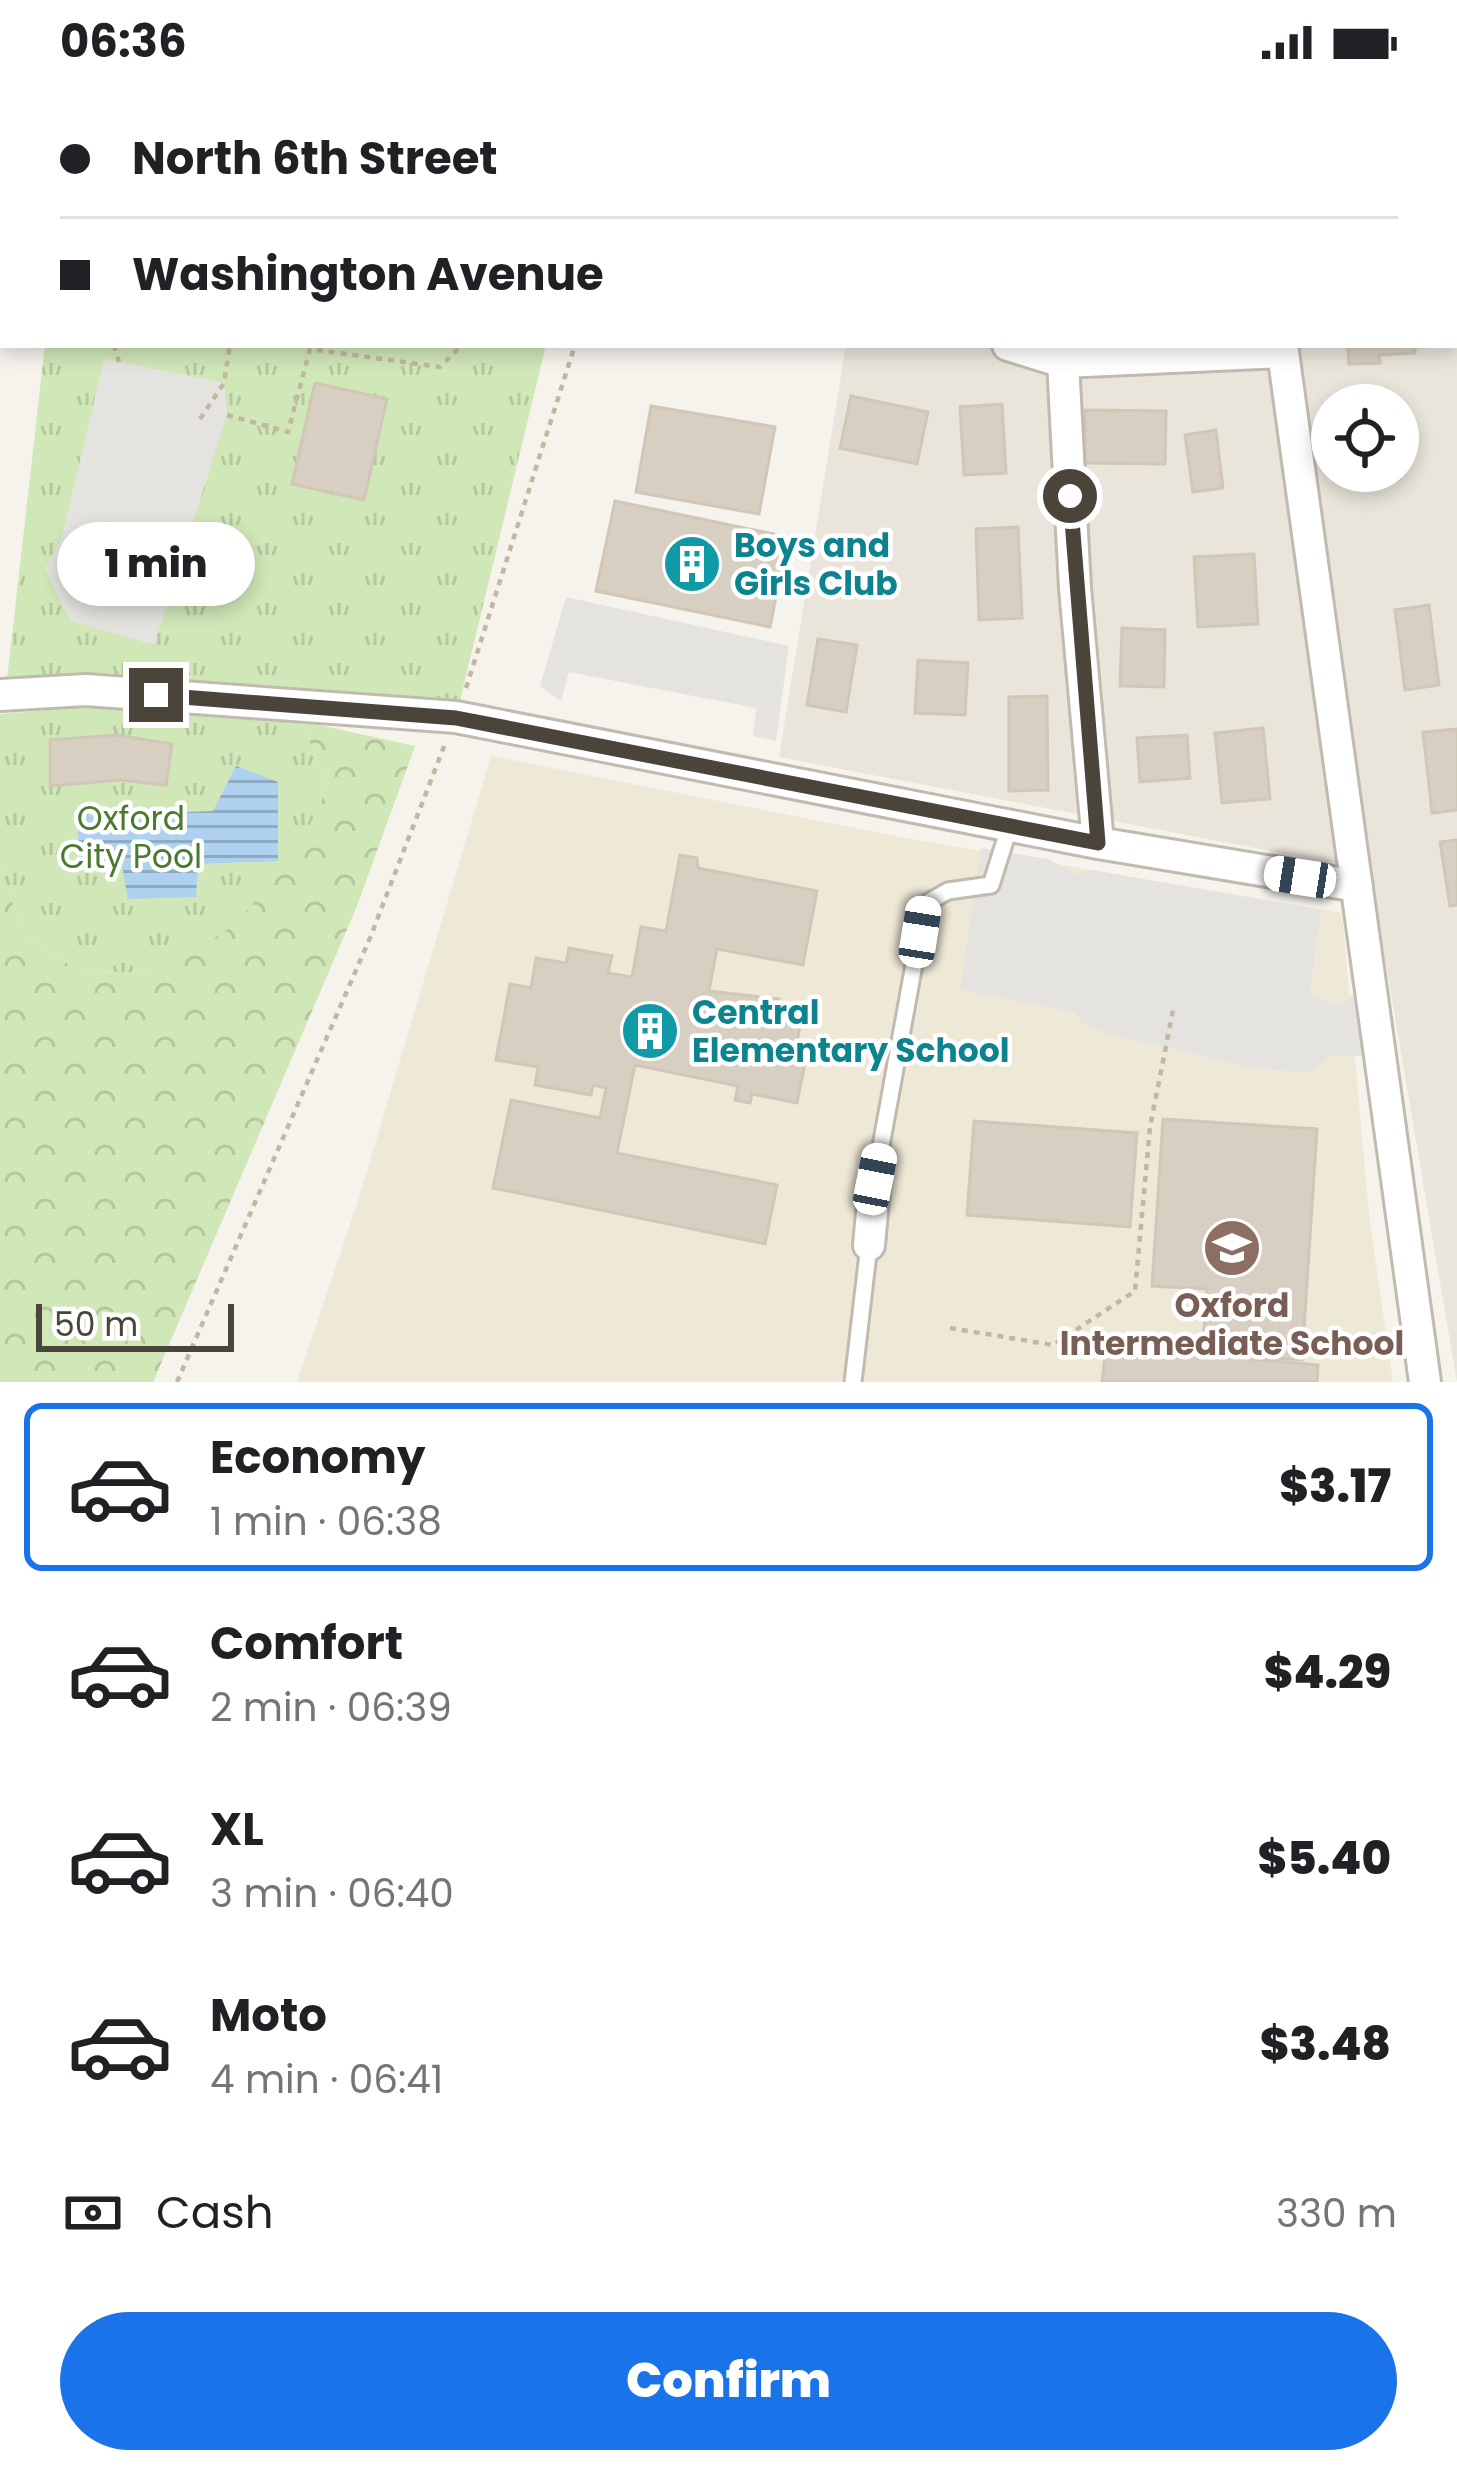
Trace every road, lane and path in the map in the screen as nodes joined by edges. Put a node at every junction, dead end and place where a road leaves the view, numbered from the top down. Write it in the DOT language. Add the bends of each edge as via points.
graph roads {
  1 [pos="115,348"];
  2 [pos="230,348"];
  3 [pos="458,348"];
  4 [pos="574,348"];
  5 [pos="1018,348"];
  6 [pos="1282,348"];
  7 [pos="119,362"];
  8 [pos="1063,362"];
  9 [pos="227,415"];
  10 [pos="200,419"];
  11 [pos="0,695"];
  12 [pos="456,718"];
  13 [pos="1010,825"];
  14 [pos="1098,843"];
  15 [pos="1357,886"];
  16 [pos="1174,1005"];
  17 [pos="875,1179"];
  18 [pos="869,1245"];
  19 [pos="950,1328"];
  20 [pos="177,1382"];
  21 [pos="854,1382"];
  22 [pos="1425,1382"];
  1 -- 7 [label="path"];
  2 -- 10 [label="path" via="224,383"];
  3 -- 9 [label="path" via="440,367 310,349 288,433"];
  4 -- 12 [label="path"];
  5 -- 8 [label="street"];
  6 -- 8 [label="street"];
  6 -- 15 [label="street"];
  8 -- 14 [label="street"];
  11 -- 12 [label="street" via="86,690"];
  12 -- 13 [label="street"];
  12 -- 20 [label="path"];
  13 -- 14 [label="street"];
  13 -- 17 [label="lane" via="991,885 948,891 925,904"];
  14 -- 15 [label="street"];
  15 -- 22 [label="street"];
  16 -- 19 [label="path" via="1150,1127 1135,1292 1053,1345"];
  17 -- 18 [label="street"];
  18 -- 21 [label="lane"];
}
